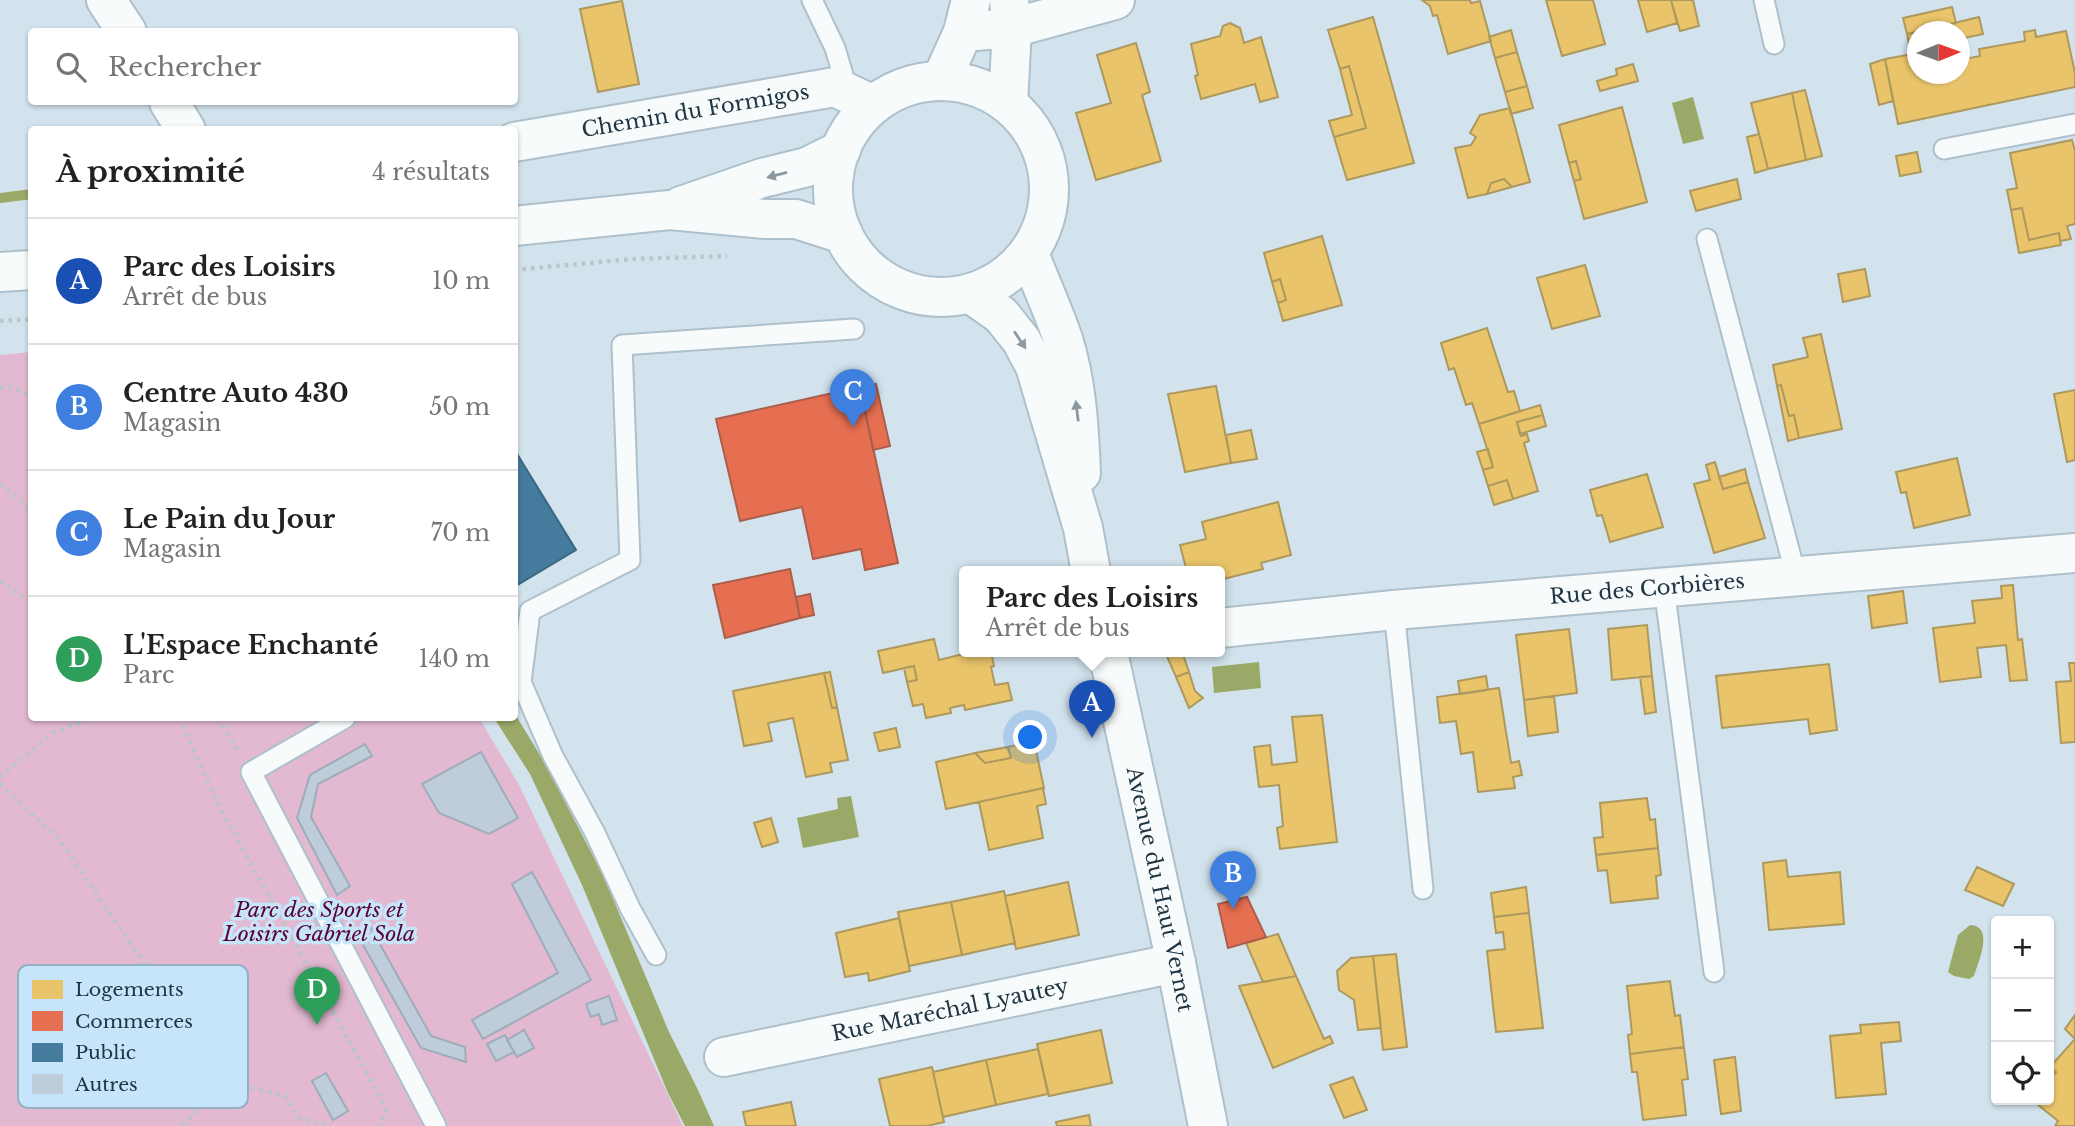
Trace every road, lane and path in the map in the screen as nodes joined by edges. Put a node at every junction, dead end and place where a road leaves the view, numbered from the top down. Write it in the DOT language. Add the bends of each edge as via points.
graph roads {
  1 [pos="106,0"];
  2 [pos="812,0"];
  3 [pos="1115,0"];
  4 [pos="1764,0"];
  5 [pos="1011,14"];
  6 [pos="967,16"];
  7 [pos="124,28"];
  8 [pos="1774,44"];
  9 [pos="941,81"];
  10 [pos="861,99"];
  11 [pos="1008,104"];
  12 [pos="171,105"];
  13 [pos="2075,124"];
  14 [pos="184,126"];
  15 [pos="518,141"];
  16 [pos="1944,149"];
  17 [pos="841,150"];
  18 [pos="670,210"];
  19 [pos="518,226"];
  20 [pos="843,234"];
  21 [pos="1707,239"];
  22 [pos="1029,254"];
  23 [pos="740,255"];
  24 [pos="28,270"];
  25 [pos="518,270"];
  26 [pos="0,272"];
  27 [pos="971,294"];
  28 [pos="28,318"];
  29 [pos="0,321"];
  30 [pos="855,329"];
  31 [pos="0,388"];
  32 [pos="28,394"];
  33 [pos="0,485"];
  34 [pos="28,507"];
  35 [pos="1083,528"];
  36 [pos="2075,553"];
  37 [pos="1090,566"];
  38 [pos="1796,576"];
  39 [pos="0,581"];
  40 [pos="1664,587"];
  41 [pos="28,601"];
  42 [pos="1394,610"];
  43 [pos="522,615"];
  44 [pos="1225,627"];
  45 [pos="1109,657"];
  46 [pos="84,721"];
  47 [pos="180,721"];
  48 [pos="221,721"];
  49 [pos="340,721"];
  50 [pos="251,772"];
  51 [pos="0,777"];
  52 [pos="0,784"];
  53 [pos="1423,889"];
  54 [pos="656,955"];
  55 [pos="1176,963"];
  56 [pos="145,965"];
  57 [pos="1714,972"];
  58 [pos="724,1057"];
  59 [pos="248,1088"];
  60 [pos="200,1108"];
  61 [pos="181,1126"];
  62 [pos="331,1126"];
  63 [pos="381,1126"];
  64 [pos="436,1126"];
  65 [pos="1208,1126"];
  1 -- 7 [label="main road"];
  2 -- 10 [label="lane"];
  3 -- 5 [label="main road"];
  4 -- 8 [label="lane"];
  5 -- 6 [label="main road"];
  5 -- 11 [label="main road"];
  6 -- 9 [label="main road"];
  9 -- 10 [label="main road"];
  9 -- 11 [label="main road" via="976,87"];
  10 -- 15 [label="main road, Chemin du Formigos" via="835,87"];
  10 -- 17 [label="main road"];
  11 -- 22 [label="main road" via="1031,128 1045,158 1050,191 1044,224"];
  12 -- 14 [label="main road"];
  13 -- 16 [label="lane"];
  17 -- 18 [label="main road, one-way" via="807,167"];
  17 -- 20 [label="main road" via="834,178 834,207"];
  18 -- 19 [label="main road"];
  18 -- 20 [label="main road" via="796,219"];
  20 -- 27 [label="main road" via="868,269 889,284 933,298"];
  21 -- 38 [label="lane"];
  22 -- 27 [label="main road" via="1003,278"];
  35 -- 22 [label="main road, one-way" via="1079,420 1070,366"];
  23 -- 25 [label="path"];
  24 -- 26 [label="main road"];
  27 -- 35 [label="main road, one-way" via="1001,315 1035,366"];
  28 -- 29 [label="path"];
  30 -- 43 [label="lane" via="622,345 630,560"];
  31 -- 32 [label="path"];
  33 -- 34 [label="path"];
  35 -- 37 [label="main road"];
  36 -- 38 [label="main road, Rue des Corbières"];
  38 -- 40 [label="main road, Rue des Corbières"];
  39 -- 41 [label="path"];
  40 -- 42 [label="main road, Rue des Corbières"];
  40 -- 57 [label="lane"];
  42 -- 44 [label="main road, Rue des Corbières"];
  42 -- 53 [label="lane"];
  43 -- 54 [label="lane" via="521,682 553,756"];
  45 -- 55 [label="main road, Avenue du Haut Vernet"];
  46 -- 51 [label="path" via="53,733"];
  47 -- 63 [label="path" via="218,804 386,1108"];
  48 -- 50 [label="path"];
  49 -- 50 [label="lane"];
  50 -- 64 [label="lane"];
  52 -- 56 [label="path" via="59,839"];
  55 -- 58 [label="main road, Rue Maréchal Lyautey"];
  55 -- 65 [label="main road, Avenue du Haut Vernet"];
  59 -- 62 [label="path" via="285,1097 299,1118"];
  60 -- 61 [label="path"];
}
